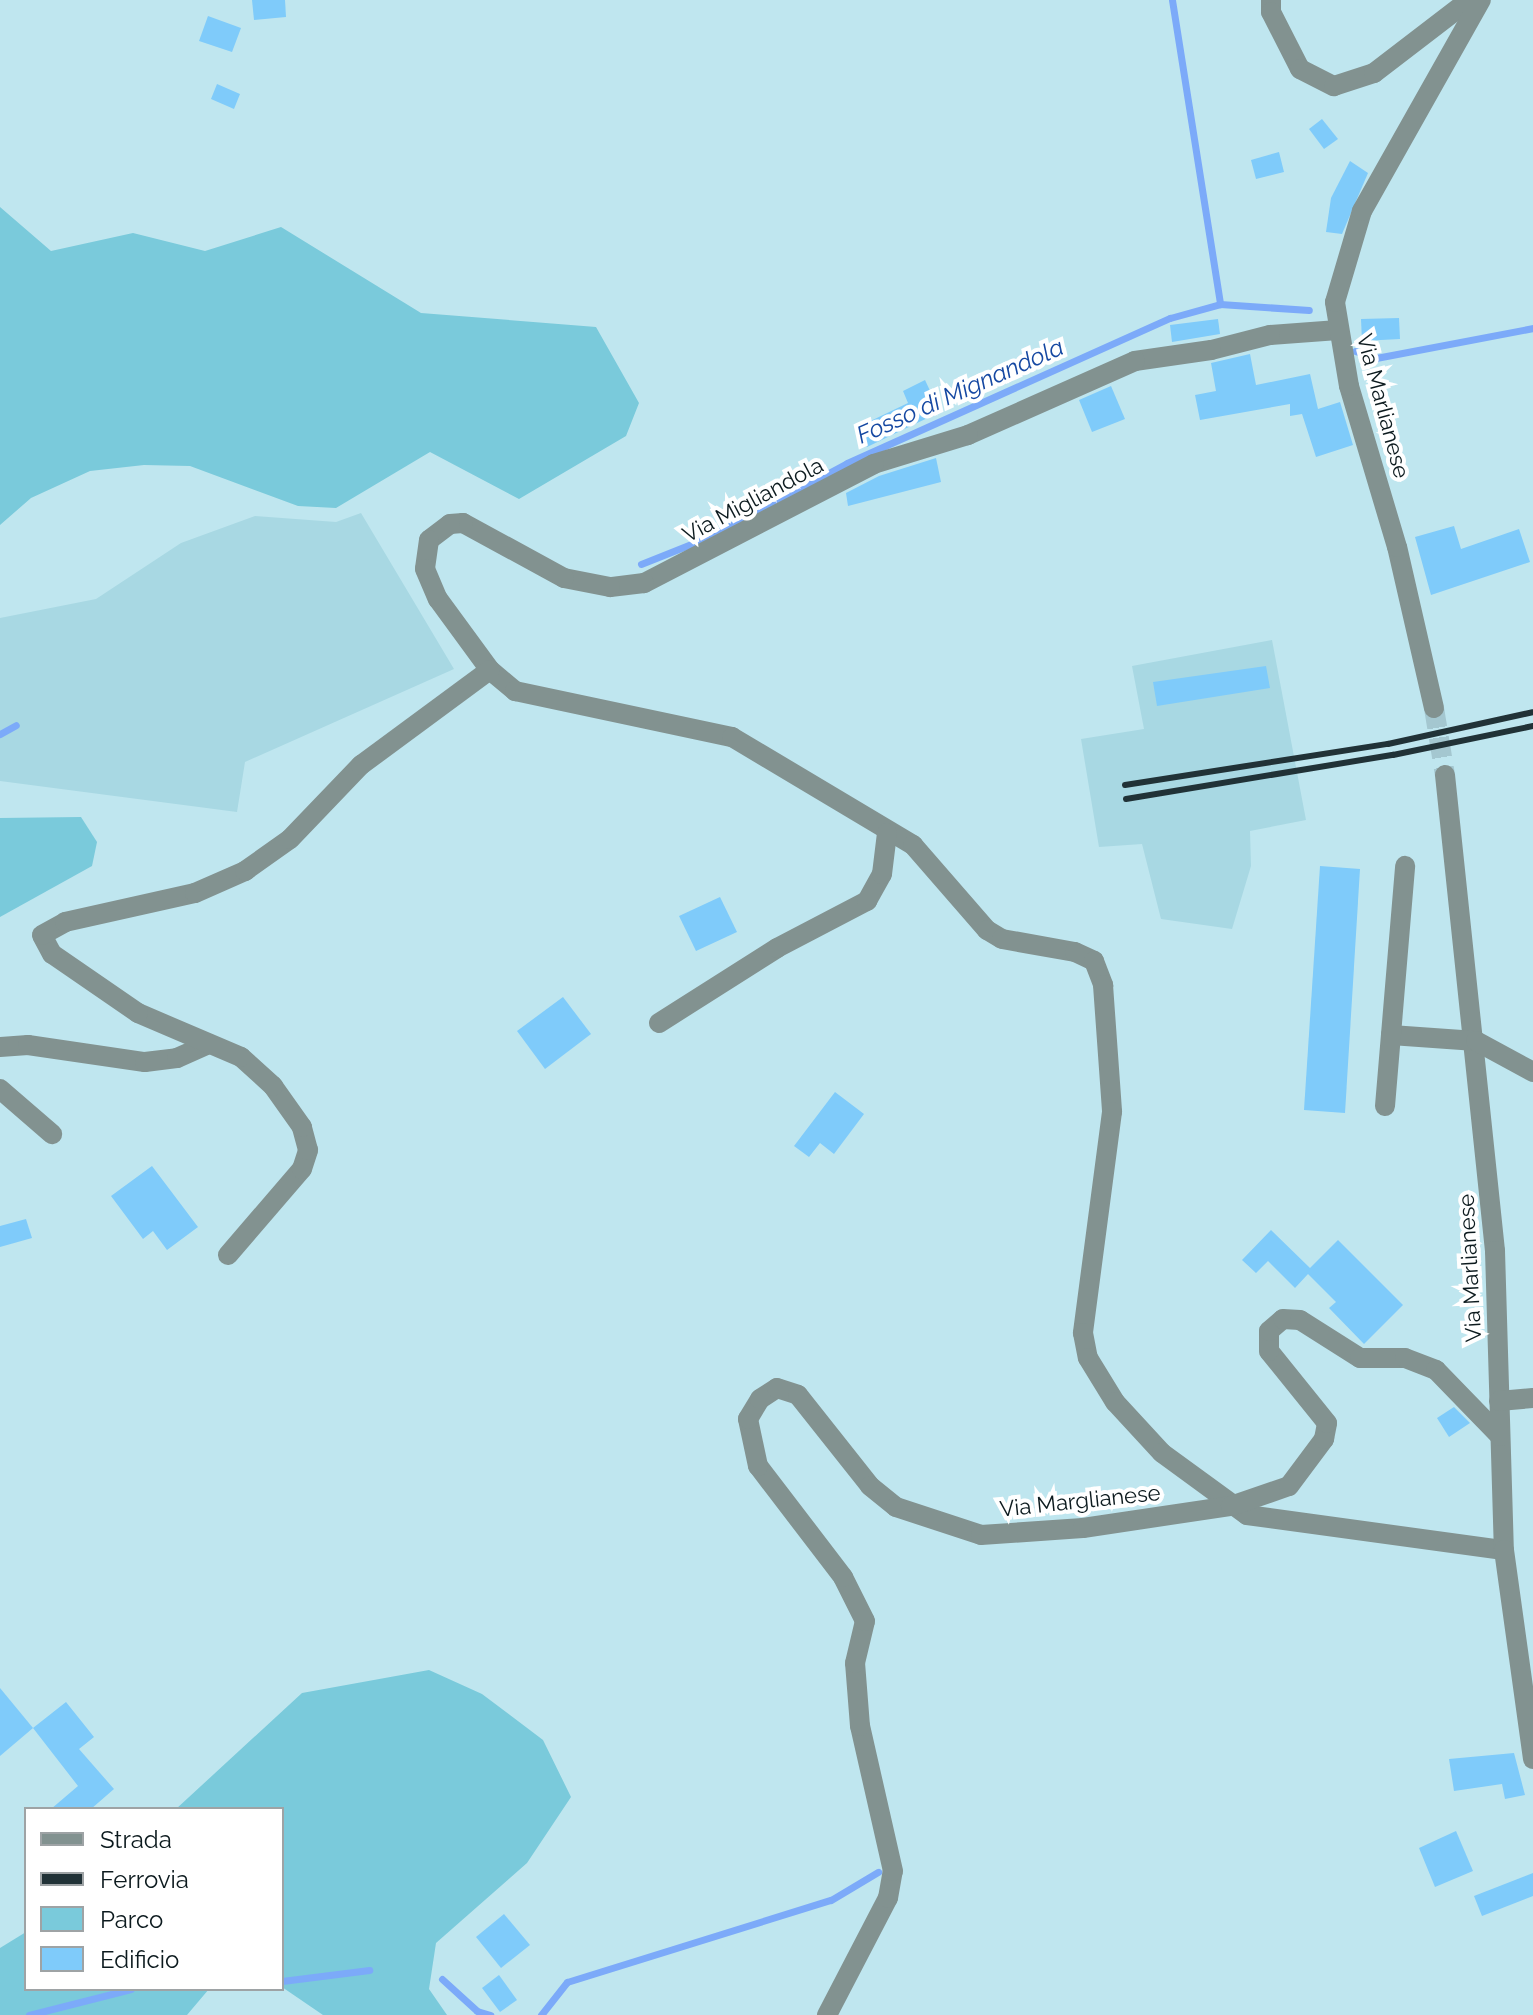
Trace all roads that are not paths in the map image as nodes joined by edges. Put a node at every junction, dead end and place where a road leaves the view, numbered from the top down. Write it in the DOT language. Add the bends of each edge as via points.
graph roads {
  1 [pos="1271,0"];
  2 [pos="1469,0"];
  3 [pos="1481,0"];
  4 [pos="1338,330"];
  5 [pos="490,670"];
  6 [pos="1434,708"];
  7 [pos="1445,775"];
  8 [pos="887,833"];
  9 [pos="1405,866"];
  10 [pos="659,1023"];
  11 [pos="1391,1035"];
  12 [pos="1476,1041"];
  13 [pos="209,1044"];
  14 [pos="0,1047"];
  15 [pos="1533,1072"];
  16 [pos="0,1089"];
  17 [pos="1385,1106"];
  18 [pos="52,1134"];
  19 [pos="228,1255"];
  20 [pos="1533,1398"];
  21 [pos="1499,1401"];
  22 [pos="1500,1436"];
  23 [pos="1231,1506"];
  24 [pos="1504,1550"];
  25 [pos="1533,1759"];
  26 [pos="827,2015"];
  1 -- 2 [label="street" via="1271,12 1300,69 1334,86 1374,73"];
  3 -- 4 [label="street, Via Marlianese" via="1362,211 1335,302"];
  4 -- 5 [label="street, Via Migliandola" via="1270,335 1135,361 968,435 874,464 644,583 610,587 564,578 463,523 450,524 429,540 424,553 430,586"];
  4 -- 6 [label="street, Via Marlianese"];
  5 -- 8 [label="street" via="527,697 732,737 805,777"];
  5 -- 13 [label="street" via="361,765 290,839 245,871 195,893 65,922 42,935 52,954 138,1013"];
  7 -- 12 [label="street, Via Marlianese"];
  8 -- 10 [label="street" via="882,874 867,901 777,948"];
  8 -- 23 [label="street" via="926,856 987,930 1002,939 1075,952 1094,961 1103,985 1112,1112 1084,1310 1088,1358 1138,1429"];
  9 -- 11 [label="street"];
  11 -- 12 [label="street"];
  11 -- 17 [label="street"];
  12 -- 15 [label="street"];
  12 -- 21 [label="street, Via Marlianese" via="1495,1251"];
  13 -- 14 [label="street" via="177,1058 145,1062 28,1045"];
  13 -- 19 [label="street" via="241,1057 273,1086 302,1127 308,1150 287,1189"];
  16 -- 18 [label="street"];
  20 -- 21 [label="street"];
  21 -- 22 [label="street, Via Marlianese"];
  22 -- 23 [label="street, Via Marglianese" via="1436,1370 1405,1358 1360,1358 1300,1320 1283,1319 1269,1331 1269,1351 1324,1416 1326,1432 1289,1486"];
  22 -- 24 [label="street, Via Marlianese"];
  23 -- 24 [label="street" via="1270,1522"];
  23 -- 26 [label="street, Via Marglianese" via="1070,1530 981,1535 896,1507 870,1486 798,1395 777,1388 760,1399 748,1419 758,1466 843,1577 865,1621 855,1663 860,1726 893,1871 888,1898"];
  24 -- 25 [label="street, Via Marlianese"];
}
